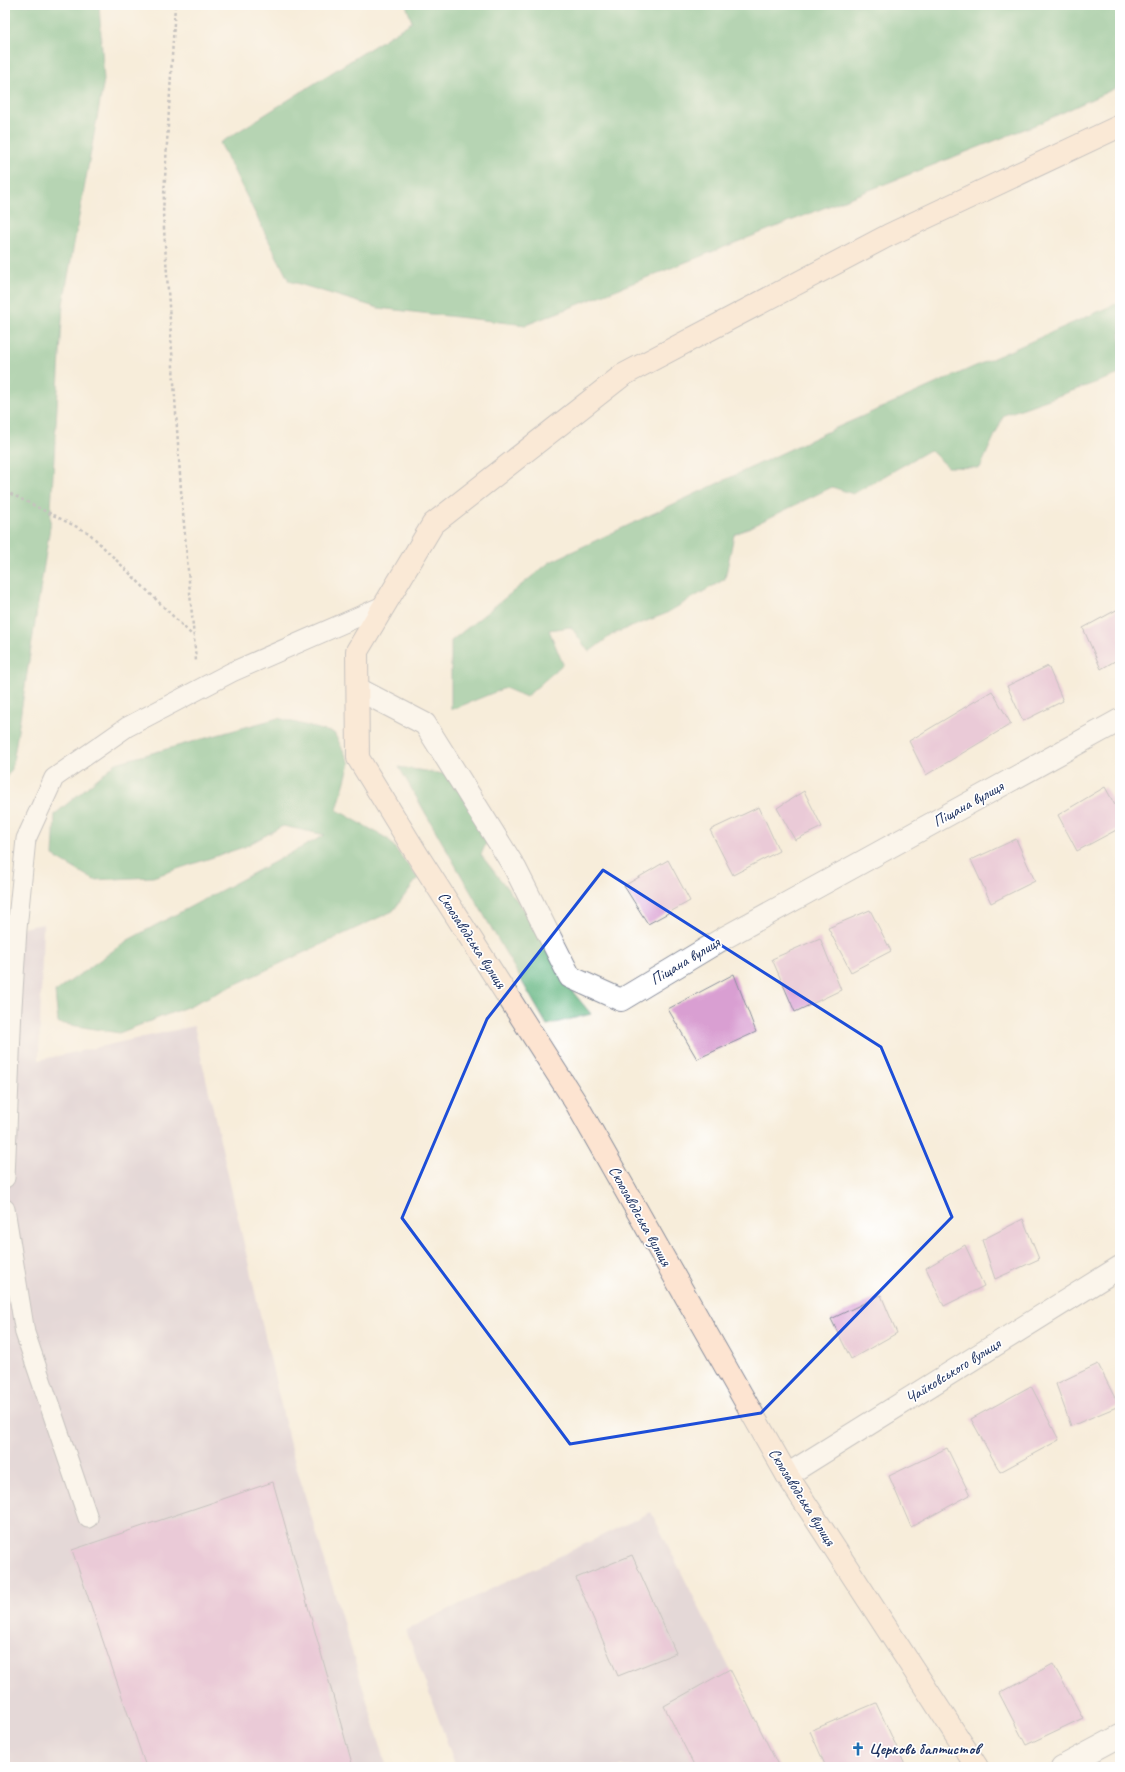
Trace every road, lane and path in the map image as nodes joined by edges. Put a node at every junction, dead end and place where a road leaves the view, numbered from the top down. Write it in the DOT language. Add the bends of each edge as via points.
graph roads {
  1 [pos="175,5"];
  2 [pos="1120,126"];
  3 [pos="5,491"];
  4 [pos="385,605"];
  5 [pos="194,636"];
  6 [pos="199,689"];
  7 [pos="358,689"];
  8 [pos="1120,720"];
  9 [pos="5,1178"];
  10 [pos="5,1209"];
  11 [pos="1120,1267"];
  12 [pos="787,1476"];
  13 [pos="88,1518"];
  14 [pos="1120,1736"];
  15 [pos="977,1767"];
  16 [pos="1062,1767"];
  1 -- 5 [label="path" via="163,213 181,490"];
  2 -- 4 [label="street" via="889,234 623,375 433,524"];
  3 -- 5 [label="path" via="89,533"];
  4 -- 6 [label="lane"];
  4 -- 7 [label="street, Склозаводська вулиця" via="357,651"];
  5 -- 6 [label="path"];
  6 -- 9 [label="lane" via="127,727 54,778 26,839 13,991"];
  7 -- 8 [label="street, Піщана вулиця" via="425,724 515,868 570,977 621,1000 724,938"];
  7 -- 12 [label="street, Склозаводська вулиця" via="358,758 576,1103"];
  10 -- 13 [label="lane" via="25,1333"];
  11 -- 12 [label="street, Чайковського вулиця"];
  12 -- 15 [label="street, Склозаводська вулиця"];
  14 -- 16 [label="street"];
}
